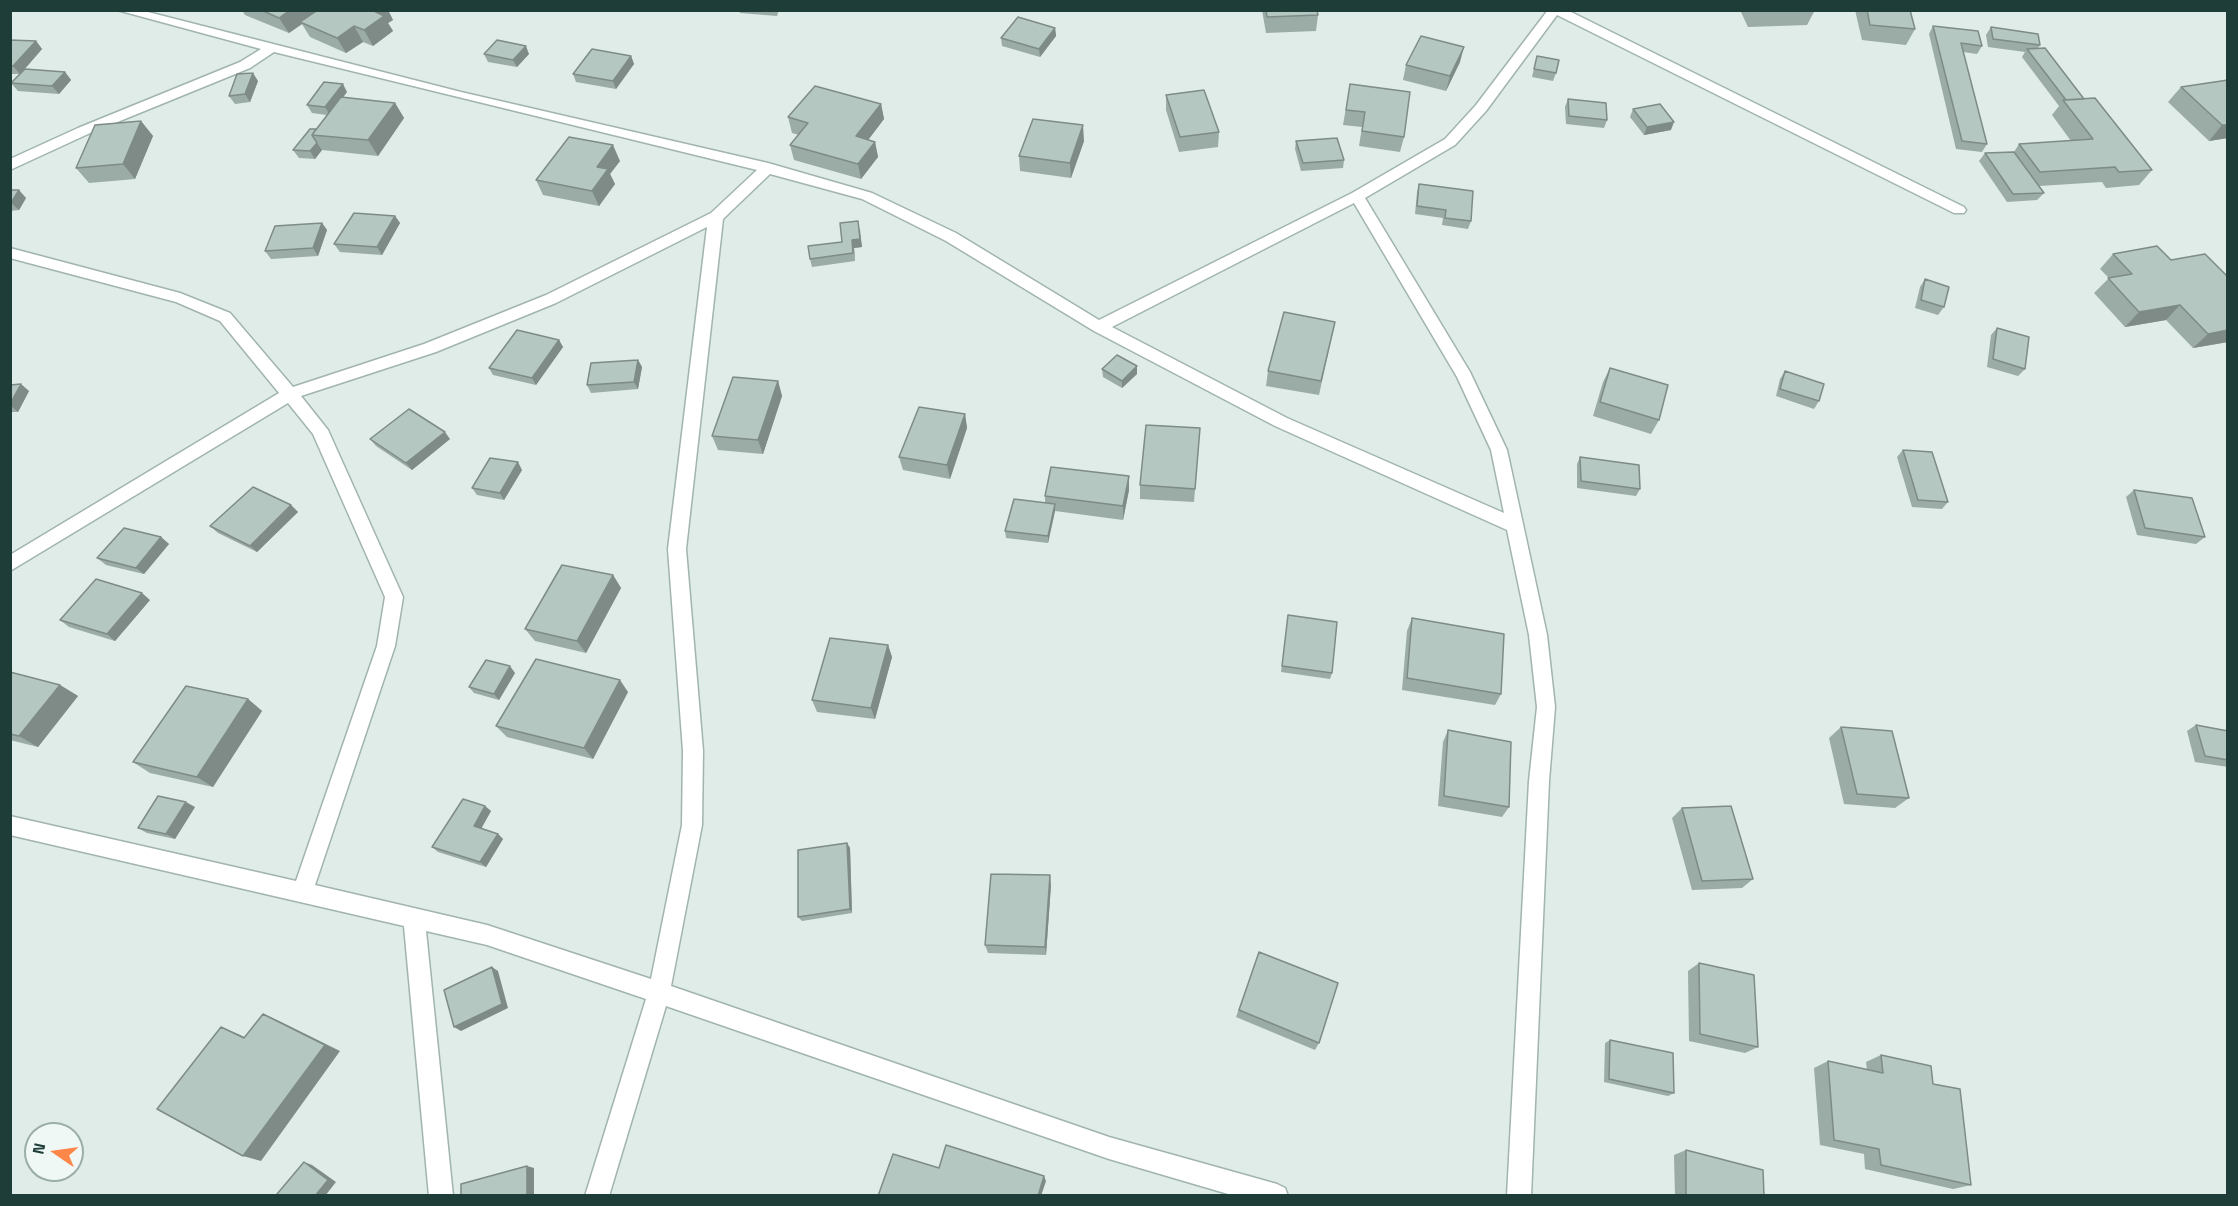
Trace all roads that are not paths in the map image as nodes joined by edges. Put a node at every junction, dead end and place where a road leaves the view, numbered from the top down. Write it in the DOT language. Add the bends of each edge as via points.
graph roads {
  1 [pos="123,10"];
  2 [pos="1556,10"];
  3 [pos="272,48"];
  4 [pos="10,165"];
  5 [pos="768,168"];
  6 [pos="1357,196"];
  7 [pos="1959,210"];
  8 [pos="716,217"];
  9 [pos="10,253"];
  10 [pos="1099,327"];
  11 [pos="290,394"];
  12 [pos="1514,525"];
  13 [pos="10,564"];
  14 [pos="10,825"];
  15 [pos="302,892"];
  16 [pos="414,918"];
  17 [pos="659,992"];
  18 [pos="441,1196"];
  19 [pos="597,1196"];
  20 [pos="1277,1196"];
  21 [pos="1519,1196"];
  1 -- 3 [label="street"];
  2 -- 6 [label="street" via="1450,142"];
  2 -- 7 [label="street"];
  3 -- 4 [label="street" via="245,65 83,130"];
  3 -- 5 [label="street"];
  5 -- 8 [label="street"];
  5 -- 10 [label="street" via="867,196 951,237"];
  6 -- 10 [label="street"];
  6 -- 12 [label="street" via="1464,376 1500,456"];
  8 -- 11 [label="street" via="551,299 430,348"];
  8 -- 17 [label="street" via="677,549 693,751 692,825"];
  9 -- 11 [label="street" via="180,298 225,317"];
  10 -- 12 [label="street" via="1281,422"];
  11 -- 13 [label="street"];
  11 -- 15 [label="street" via="320,430 394,597 386,646"];
  12 -- 21 [label="street" via="1538,635 1546,707"];
  14 -- 15 [label="street"];
  15 -- 16 [label="street"];
  16 -- 17 [label="street" via="486,935"];
  16 -- 18 [label="street"];
  17 -- 19 [label="street"];
  17 -- 20 [label="street" via="1109,1148"];
}
